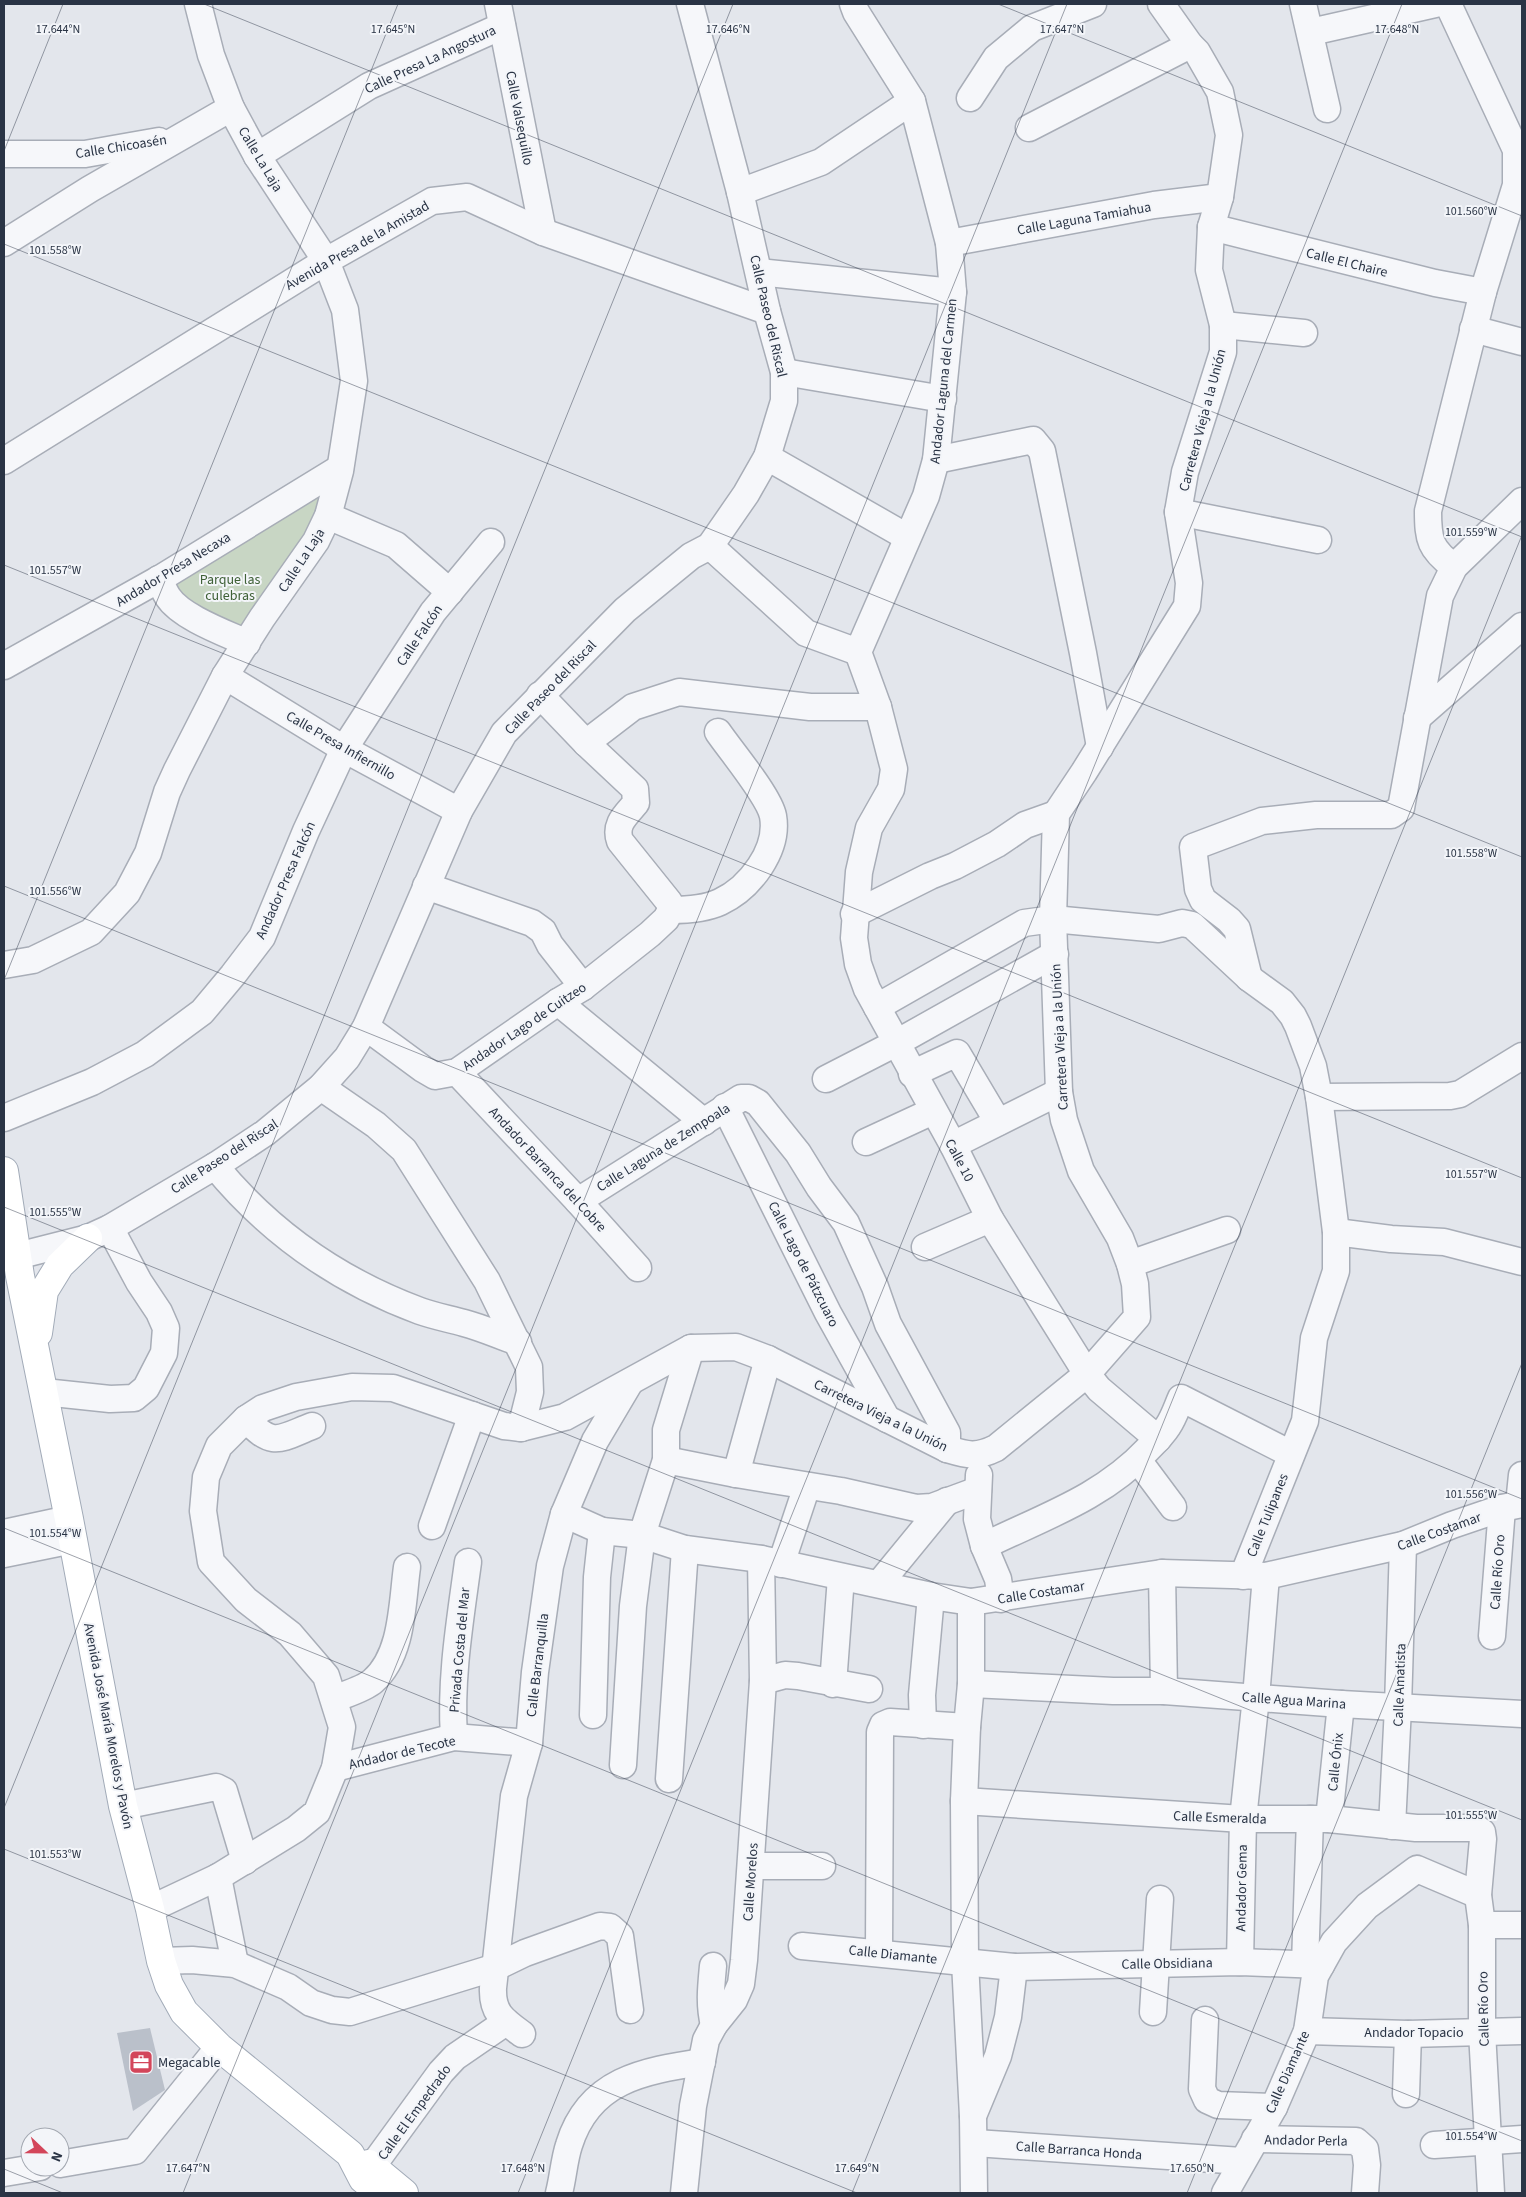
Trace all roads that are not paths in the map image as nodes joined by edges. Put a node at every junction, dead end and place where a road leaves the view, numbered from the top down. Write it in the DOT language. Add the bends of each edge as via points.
graph roads {
  1 [pos="198,4"];
  2 [pos="690,4"];
  3 [pos="853,4"];
  4 [pos="1093,4"];
  5 [pos="1160,4"];
  6 [pos="1303,4"];
  7 [pos="1435,4"];
  8 [pos="1448,4"];
  9 [pos="500,15"];
  10 [pos="1311,32"];
  11 [pos="1190,45"];
  12 [pos="970,98"];
  13 [pos="912,101"];
  14 [pos="231,108"];
  15 [pos="1327,109"];
  16 [pos="1029,128"];
  17 [pos="177,137"];
  18 [pos="4,154"];
  19 [pos="85,154"];
  20 [pos="257,156"];
  21 [pos="90,189"];
  22 [pos="740,192"];
  23 [pos="1220,197"];
  24 [pos="1211,227"];
  25 [pos="543,232"];
  26 [pos="4,243"];
  27 [pos="950,243"];
  28 [pos="326,261"];
  29 [pos="759,272"];
  30 [pos="952,292"];
  31 [pos="1483,292"];
  32 [pos="767,311"];
  33 [pos="1223,325"];
  34 [pos="1473,329"];
  35 [pos="1304,333"];
  36 [pos="1522,342"];
  37 [pos="784,372"];
  38 [pos="942,399"];
  39 [pos="767,457"];
  40 [pos="936,460"];
  41 [pos="4,461"];
  42 [pos="340,468"];
  43 [pos="1522,500"];
  44 [pos="1178,512"];
  45 [pos="328,516"];
  46 [pos="907,537"];
  47 [pos="1318,540"];
  48 [pos="490,542"];
  49 [pos="710,546"];
  50 [pos="1454,567"];
  51 [pos="159,579"];
  52 [pos="450,592"];
  53 [pos="1522,626"];
  54 [pos="247,642"];
  55 [pos="858,652"];
  56 [pos="4,666"];
  57 [pos="225,676"];
  58 [pos="540,695"];
  59 [pos="878,707"];
  60 [pos="1417,718"];
  61 [pos="718,732"];
  62 [pos="586,743"];
  63 [pos="1100,747"];
  64 [pos="344,749"];
  65 [pos="459,811"];
  66 [pos="1056,814"];
  67 [pos="426,886"];
  68 [pos="671,910"];
  69 [pos="1053,918"];
  70 [pos="854,926"];
  71 [pos="1055,954"];
  72 [pos="4,965"];
  73 [pos="1249,978"];
  74 [pos="584,987"];
  75 [pos="558,1002"];
  76 [pos="877,1007"];
  77 [pos="366,1026"];
  78 [pos="898,1042"];
  79 [pos="1522,1056"];
  80 [pos="457,1072"];
  81 [pos="912,1074"];
  82 [pos="826,1079"];
  83 [pos="321,1087"];
  84 [pos="1059,1092"];
  85 [pos="1319,1097"];
  86 [pos="725,1107"];
  87 [pos="933,1111"];
  88 [pos="4,1118"];
  89 [pos="704,1122"];
  90 [pos="998,1122"];
  91 [pos="866,1142"];
  92 [pos="953,1145"];
  93 [pos="215,1166"];
  94 [pos="4,1171"];
  95 [pos="578,1201"];
  96 [pos="990,1219"];
  97 [pos="1227,1230"];
  98 [pos="1336,1232"];
  99 [pos="99,1233"];
  100 [pos="925,1247"];
  101 [pos="1522,1262"];
  102 [pos="1130,1264"];
  103 [pos="638,1268"];
  104 [pos="14,1270"];
  105 [pos="518,1342"];
  106 [pos="691,1348"];
  107 [pos="34,1352"];
  108 [pos="768,1359"];
  109 [pos="1087,1374"];
  110 [pos="632,1379"];
  111 [pos="44,1392"];
  112 [pos="472,1415"];
  113 [pos="888,1419"];
  114 [pos="246,1420"];
  115 [pos="312,1426"];
  116 [pos="522,1428"];
  117 [pos="1158,1439"];
  118 [pos="947,1448"];
  119 [pos="984,1454"];
  120 [pos="1292,1454"];
  121 [pos="666,1460"];
  122 [pos="1138,1460"];
  123 [pos="736,1474"];
  124 [pos="1522,1475"];
  125 [pos="807,1486"];
  126 [pos="978,1490"];
  127 [pos="947,1501"];
  128 [pos="1514,1505"];
  129 [pos="1172,1507"];
  130 [pos="564,1514"];
  131 [pos="432,1526"];
  132 [pos="71,1530"];
  133 [pos="602,1531"];
  134 [pos="4,1533"];
  135 [pos="642,1535"];
  136 [pos="1403,1545"];
  137 [pos="984,1546"];
  138 [pos="685,1549"];
  139 [pos="4,1554"];
  140 [pos="468,1562"];
  141 [pos="771,1562"];
  142 [pos="407,1567"];
  143 [pos="1162,1573"];
  144 [pos="1254,1576"];
  145 [pos="841,1577"];
  146 [pos="879,1584"];
  147 [pos="931,1596"];
  148 [pos="1001,1599"];
  149 [pos="971,1602"];
  150 [pos="1492,1636"];
  151 [pos="763,1681"];
  152 [pos="832,1684"];
  153 [pos="971,1684"];
  154 [pos="869,1689"];
  155 [pos="1164,1691"];
  156 [pos="1256,1697"];
  157 [pos="334,1699"];
  158 [pos="1341,1704"];
  159 [pos="1398,1707"];
  160 [pos="1522,1714"];
  161 [pos="593,1715"];
  162 [pos="923,1726"];
  163 [pos="966,1727"];
  164 [pos="454,1737"];
  165 [pos="529,1743"];
  166 [pos="623,1765"];
  167 [pos="335,1768"];
  168 [pos="669,1779"];
  169 [pos="964,1801"];
  170 [pos="123,1806"];
  171 [pos="1242,1819"];
  172 [pos="1320,1819"];
  173 [pos="1392,1826"];
  174 [pos="1476,1828"];
  175 [pos="245,1861"];
  176 [pos="752,1866"];
  177 [pos="822,1866"];
  178 [pos="218,1877"];
  179 [pos="1478,1895"];
  180 [pos="1160,1899"];
  181 [pos="150,1909"];
  182 [pos="1482,1925"];
  183 [pos="1522,1925"];
  184 [pos="802,1946"];
  185 [pos="879,1952"];
  186 [pos="161,1962"];
  187 [pos="965,1962"];
  188 [pos="1240,1962"];
  189 [pos="1154,1963"];
  190 [pos="235,1964"];
  191 [pos="1313,1964"];
  192 [pos="713,1966"];
  193 [pos="1014,1967"];
  194 [pos="496,1968"];
  195 [pos="630,2010"];
  196 [pos="1153,2012"];
  197 [pos="1205,2020"];
  198 [pos="714,2025"];
  199 [pos="1307,2030"];
  200 [pos="1522,2031"];
  201 [pos="1482,2032"];
  202 [pos="1408,2034"];
  203 [pos="219,2048"];
  204 [pos="702,2062"];
  205 [pos="1406,2094"];
  206 [pos="1274,2107"];
  207 [pos="974,2116"];
  208 [pos="1255,2139"];
  209 [pos="1522,2139"];
  210 [pos="1488,2141"];
  211 [pos="975,2143"];
  212 [pos="1434,2145"];
  213 [pos="1242,2161"];
  214 [pos="70,2162"];
  215 [pos="20,2170"];
  216 [pos="4,2173"];
  217 [pos="372,2180"];
  218 [pos="404,2193"];
  219 [pos="558,2193"];
  220 [pos="684,2193"];
  221 [pos="974,2193"];
  222 [pos="1225,2193"];
  223 [pos="1365,2193"];
  224 [pos="1490,2193"];
  1 -- 14 [label="street, Calle La Laja" via="211,55"];
  2 -- 22 [label="street, Calle Paseo del Riscal"];
  3 -- 13 [label="street, Andador Laguna del Carmen"];
  4 -- 12 [label="street" via="1032,28 996,58"];
  5 -- 11 [label="street, Carretera Vieja a la Unión"];
  6 -- 10 [label="street"];
  7 -- 10 [label="street"];
  8 -- 31 [label="street" via="1516,150 1516,185"];
  9 -- 20 [label="street, Calle Presa La Angostura" via="369,86"];
  9 -- 25 [label="street, Calle Valsequillo"];
  10 -- 15 [label="street"];
  11 -- 16 [label="street"];
  11 -- 23 [label="street, Carretera Vieja a la Unión" via="1220,92 1229,135"];
  13 -- 22 [label="street" via="821,162"];
  13 -- 27 [label="street, Andador Laguna del Carmen"];
  14 -- 17 [label="street"];
  14 -- 20 [label="street, Calle La Laja"];
  17 -- 19 [label="street, Calle Chicoasén"];
  17 -- 21 [label="street"];
  18 -- 19 [label="street, Calle Chicoasén"];
  19 -- 21 [label="street" via="92,159"];
  20 -- 28 [label="street, Calle La Laja"];
  21 -- 26 [label="street"];
  22 -- 29 [label="street, Calle Paseo del Riscal"];
  23 -- 24 [label="street, Carretera Vieja a la Unión"];
  23 -- 27 [label="street, Calle Laguna Tamiahua" via="1154,205"];
  24 -- 31 [label="street, Calle El Chaire" via="1417,279"];
  24 -- 33 [label="street, Carretera Vieja a la Unión" via="1209,270"];
  25 -- 28 [label="street, Avenida Presa de la Amistad" via="467,197 432,201"];
  25 -- 32 [label="street, Avenida Presa de la Amistad"];
  27 -- 30 [label="street, Andador Laguna del Carmen"];
  28 -- 41 [label="street, Avenida Presa de la Amistad"];
  28 -- 42 [label="street, Calle La Laja" via="345,310 354,381"];
  29 -- 30 [label="street"];
  29 -- 32 [label="street, Calle Paseo del Riscal"];
  30 -- 38 [label="street, Andador Laguna del Carmen"];
  31 -- 34 [label="street"];
  32 -- 37 [label="street, Calle Paseo del Riscal"];
  33 -- 35 [label="street"];
  33 -- 44 [label="street, Carretera Vieja a la Unión" via="1223,352 1184,472"];
  34 -- 36 [label="street"];
  34 -- 50 [label="street" via="1428,510 1428,535 1439,556"];
  37 -- 38 [label="street"];
  37 -- 39 [label="street, Calle Paseo del Riscal" via="784,401"];
  38 -- 40 [label="street, Andador Laguna del Carmen"];
  39 -- 46 [label="street"];
  39 -- 49 [label="street, Calle Paseo del Riscal"];
  40 -- 46 [label="street, Andador Laguna del Carmen" via="926,496"];
  40 -- 63 [label="street" via="1033,440 1042,451"];
  42 -- 45 [label="street, Calle La Laja"];
  42 -- 51 [label="street, Andador Presa Necaxa"];
  43 -- 50 [label="street"];
  44 -- 47 [label="street"];
  44 -- 63 [label="street, Carretera Vieja a la Unión" via="1189,583 1187,606"];
  45 -- 52 [label="street, Calle Falcón" via="396,545"];
  45 -- 54 [label="street, Calle La Laja" via="316,541"];
  46 -- 55 [label="street, Andador Laguna del Carmen"];
  48 -- 52 [label="street"];
  49 -- 55 [label="street" via="806,633"];
  49 -- 58 [label="street, Calle Paseo del Riscal" via="691,556 625,610"];
  50 -- 60 [label="street" via="1440,596"];
  51 -- 54 [label="street" via="175,604 207,626"];
  51 -- 56 [label="street, Andador Presa Necaxa"];
  52 -- 64 [label="street, Calle Falcón" via="433,612"];
  53 -- 60 [label="street"];
  54 -- 57 [label="street, Calle La Laja"];
  55 -- 59 [label="street"];
  57 -- 64 [label="street, Calle Presa Infiernillo"];
  57 -- 72 [label="street, Calle La Laja" via="167,792 148,853 127,893 91,932 33,960"];
  58 -- 62 [label="street"];
  58 -- 65 [label="street, Calle Paseo del Riscal" via="504,733"];
  59 -- 62 [label="street" via="810,707 680,692 633,707"];
  59 -- 70 [label="street" via="894,769 891,789 869,828 859,872"];
  60 -- 73 [label="street" via="1401,808 1391,815 1316,815 1262,821 1193,847 1198,890 1203,900 1237,929"];
  61 -- 68 [label="street" via="766,799 773,816 772,844 740,890 719,902 690,910"];
  62 -- 68 [label="street" via="635,789 636,803 619,824 617,833 670,902"];
  63 -- 66 [label="street, Carretera Vieja a la Unión"];
  64 -- 65 [label="street, Calle Presa Infiernillo"];
  64 -- 88 [label="street, Andador Presa Falcón" via="262,937 202,1012 138,1058 92,1082"];
  65 -- 67 [label="street, Calle Paseo del Riscal"];
  66 -- 69 [label="street, Carretera Vieja a la Unión"];
  66 -- 70 [label="street" via="1025,825 997,844 930,876"];
  67 -- 74 [label="street" via="532,923 543,931 550,945"];
  67 -- 77 [label="street, Calle Paseo del Riscal"];
  68 -- 74 [label="street, Andador Lago de Cuitzeo" via="650,934"];
  69 -- 71 [label="street, Carretera Vieja a la Unión"];
  69 -- 73 [label="street, Calle Tulipanes" via="1159,929 1182,923 1192,925"];
  69 -- 76 [label="street, Calle Tulipanes" via="1024,923"];
  70 -- 76 [label="street, Calle 10" via="858,964"];
  71 -- 78 [label="street"];
  71 -- 84 [label="street, Carretera Vieja a la Unión"];
  73 -- 85 [label="street, Calle Tulipanes" via="1282,1002 1293,1016 1313,1066"];
  74 -- 75 [label="street, Andador Lago de Cuitzeo"];
  75 -- 80 [label="street, Andador Lago de Cuitzeo"];
  75 -- 89 [label="street"];
  76 -- 78 [label="street, Calle 10"];
  77 -- 80 [label="street, Andador Lago de Cuitzeo" via="435,1076"];
  77 -- 83 [label="street, Calle Paseo del Riscal" via="347,1058"];
  78 -- 81 [label="street, Calle 10"];
  78 -- 82 [label="street"];
  79 -- 85 [label="street" via="1460,1094"];
  80 -- 95 [label="street, Andador Barranca del Cobre"];
  81 -- 87 [label="street, Calle 10"];
  81 -- 90 [label="street" via="957,1053"];
  83 -- 93 [label="street, Calle Paseo del Riscal" via="265,1133"];
  83 -- 105 [label="street" via="376,1125 404,1150 487,1281"];
  84 -- 90 [label="street"];
  84 -- 102 [label="street, Carretera Vieja a la Unión" via="1064,1120 1081,1171 1120,1238"];
  85 -- 98 [label="street, Calle Tulipanes"];
  86 -- 89 [label="street, Calle Laguna de Zempoala"];
  86 -- 113 [label="street, Calle Lago de Pátzcuaro" via="828,1313"];
  86 -- 118 [label="street, Calle Laguna de Zempoala" via="741,1098 758,1103 798,1153 846,1223 875,1286 888,1324 947,1433"];
  87 -- 91 [label="street"];
  87 -- 92 [label="street, Calle 10"];
  89 -- 95 [label="street, Calle Laguna de Zempoala"];
  90 -- 92 [label="street"];
  92 -- 96 [label="street, Calle 10"];
  93 -- 99 [label="street, Calle Paseo del Riscal"];
  93 -- 105 [label="street" via="271,1225 338,1274 421,1311"];
  94 -- 104 [label="main road, Avenida José María Morelos y Pavón"];
  95 -- 103 [label="street, Andador Barranca del Cobre"];
  96 -- 100 [label="street"];
  96 -- 109 [label="street, Calle 10"];
  97 -- 102 [label="street"];
  98 -- 101 [label="street" via="1444,1242"];
  98 -- 120 [label="street, Calle Tulipanes" via="1336,1271 1318,1323 1305,1421"];
  99 -- 104 [label="street, Calle Paseo del Riscal"];
  99 -- 107 [label="main road" via="60,1265 44,1291"];
  99 -- 111 [label="street" via="159,1312 166,1328 164,1353 146,1388 134,1398 110,1400"];
  102 -- 109 [label="street, Carretera Vieja a la Unión" via="1137,1317"];
  104 -- 107 [label="main road, Avenida José María Morelos y Pavón"];
  105 -- 116 [label="street" via="529,1367 530,1392"];
  106 -- 108 [label="street, Carretera Vieja a la Unión" via="736,1347"];
  106 -- 110 [label="street, Carretera Vieja a la Unión"];
  106 -- 121 [label="street" via="666,1430"];
  107 -- 111 [label="main road, Avenida José María Morelos y Pavón"];
  108 -- 113 [label="street, Carretera Vieja a la Unión"];
  108 -- 123 [label="street"];
  109 -- 117 [label="street, Calle 10"];
  109 -- 119 [label="street, Carretera Vieja a la Unión" via="996,1448"];
  110 -- 116 [label="street, Carretera Vieja a la Unión" via="566,1417"];
  110 -- 130 [label="street, Calle Barranquilla" via="595,1441"];
  111 -- 132 [label="main road, Avenida José María Morelos y Pavón"];
  112 -- 114 [label="street" via="393,1388 352,1387 296,1397 263,1408"];
  112 -- 116 [label="street" via="504,1426"];
  112 -- 131 [label="street"];
  113 -- 118 [label="street, Carretera Vieja a la Unión"];
  114 -- 115 [label="street" via="260,1434 273,1439 284,1438"];
  114 -- 157 [label="street" via="219,1446 206,1477 203,1511 210,1562 246,1600 290,1634 326,1676"];
  117 -- 120 [label="street" via="1181,1398"];
  117 -- 122 [label="street"];
  118 -- 119 [label="street, Carretera Vieja a la Unión" via="966,1454"];
  119 -- 126 [label="street"];
  120 -- 144 [label="street, Calle Tulipanes"];
  121 -- 123 [label="street"];
  121 -- 135 [label="street"];
  122 -- 129 [label="street"];
  122 -- 137 [label="street" via="1090,1496"];
  123 -- 125 [label="street"];
  124 -- 128 [label="street"];
  125 -- 127 [label="street" via="916,1508 932,1507"];
  125 -- 141 [label="street, Calle Morelos"];
  126 -- 127 [label="street"];
  126 -- 137 [label="street" via="977,1520"];
  127 -- 146 [label="street"];
  128 -- 136 [label="street, Calle Costamar"];
  128 -- 150 [label="street, Calle Río Oro"];
  130 -- 133 [label="street, Calle Costamar"];
  130 -- 165 [label="street, Calle Barranquilla" via="550,1566"];
  132 -- 134 [label="street"];
  132 -- 139 [label="street"];
  132 -- 170 [label="main road, Avenida José María Morelos y Pavón"];
  133 -- 135 [label="street, Calle Costamar"];
  133 -- 161 [label="street" via="597,1577"];
  135 -- 138 [label="street, Calle Costamar"];
  135 -- 166 [label="street" via="633,1606"];
  136 -- 144 [label="street, Calle Costamar"];
  136 -- 159 [label="street, Calle Amatista"];
  137 -- 148 [label="street" via="998,1579"];
  138 -- 141 [label="street, Calle Costamar"];
  138 -- 168 [label="street"];
  140 -- 164 [label="street, Privada Costa del Mar" via="455,1662"];
  141 -- 145 [label="street, Calle Costamar"];
  141 -- 151 [label="street, Calle Morelos"];
  142 -- 157 [label="street" via="398,1634 389,1661 373,1682"];
  143 -- 144 [label="street, Calle Costamar"];
  143 -- 148 [label="street, Calle Costamar"];
  143 -- 155 [label="street"];
  144 -- 156 [label="street, Andador Gema"];
  145 -- 146 [label="street, Calle Costamar"];
  145 -- 152 [label="street"];
  146 -- 147 [label="street, Calle Costamar"];
  147 -- 149 [label="street, Calle Costamar"];
  147 -- 162 [label="street" via="922,1695"];
  148 -- 149 [label="street, Calle Costamar"];
  149 -- 153 [label="street"];
  151 -- 152 [label="street" via="785,1675"];
  151 -- 176 [label="street, Calle Morelos"];
  152 -- 154 [label="street"];
  153 -- 155 [label="street, Calle Agua Marina"];
  153 -- 163 [label="street"];
  155 -- 156 [label="street, Calle Agua Marina"];
  156 -- 158 [label="street, Calle Agua Marina"];
  156 -- 171 [label="street, Andador Gema"];
  157 -- 167 [label="street" via="342,1727"];
  158 -- 159 [label="street, Calle Agua Marina"];
  158 -- 172 [label="street, Calle Ónix"];
  159 -- 160 [label="street, Calle Agua Marina"];
  159 -- 173 [label="street, Calle Amatista"];
  162 -- 163 [label="street"];
  162 -- 185 [label="street" via="890,1722 883,1725 880,1732"];
  163 -- 169 [label="street"];
  164 -- 165 [label="street, Andador de Tecote"];
  164 -- 167 [label="street, Andador de Tecote"];
  165 -- 194 [label="street, Calle Barranquilla" via="514,1796"];
  167 -- 175 [label="street" via="317,1812"];
  169 -- 171 [label="street, Calle Esmeralda"];
  169 -- 187 [label="street"];
  170 -- 175 [label="street" via="216,1787 224,1791"];
  170 -- 181 [label="main road, Avenida José María Morelos y Pavón"];
  171 -- 172 [label="street, Calle Esmeralda"];
  171 -- 188 [label="street, Andador Gema"];
  172 -- 173 [label="street, Calle Esmeralda"];
  172 -- 191 [label="street, Calle Diamante"];
  173 -- 174 [label="street, Calle Esmeralda"];
  174 -- 179 [label="street, Calle Río Oro" via="1482,1832 1483,1839"];
  175 -- 178 [label="street"];
  176 -- 177 [label="street"];
  176 -- 198 [label="street, Calle Morelos" via="741,1984 734,2000"];
  178 -- 181 [label="street"];
  178 -- 190 [label="street"];
  179 -- 182 [label="street, Calle Río Oro"];
  179 -- 191 [label="street, Calle Diamante" via="1417,1869 1367,1906"];
  180 -- 189 [label="street"];
  181 -- 186 [label="main road, Avenida José María Morelos y Pavón"];
  182 -- 183 [label="street"];
  182 -- 201 [label="street, Calle Río Oro"];
  184 -- 185 [label="street, Calle Diamante"];
  185 -- 187 [label="street, Calle Diamante"];
  186 -- 190 [label="street" via="192,1960"];
  186 -- 203 [label="main road, Avenida José María Morelos y Pavón" via="184,2012"];
  187 -- 193 [label="street, Calle Diamante"];
  187 -- 207 [label="street"];
  188 -- 189 [label="street, Calle Obsidiana"];
  188 -- 191 [label="street, Calle Obsidiana"];
  189 -- 193 [label="street, Calle Obsidiana"];
  189 -- 196 [label="street"];
  190 -- 194 [label="street" via="288,1987 311,2003 350,2012"];
  191 -- 199 [label="street, Calle Diamante" via="1315,1976"];
  192 -- 198 [label="street" via="710,2002"];
  193 -- 207 [label="street" via="1008,2017 998,2056"];
  194 -- 195 [label="street" via="525,1953 600,1926 610,1927 620,1936"];
  194 -- 217 [label="street, Calle El Empedrado" via="493,2004 514,2028 455,2057 441,2072"];
  197 -- 206 [label="street" via="1202,2089 1207,2100 1218,2105"];
  198 -- 204 [label="street, Calle Morelos" via="706,2040"];
  199 -- 202 [label="street, Andador Topacio"];
  199 -- 206 [label="street, Calle Diamante"];
  200 -- 201 [label="street, Andador Topacio"];
  201 -- 202 [label="street, Andador Topacio"];
  201 -- 210 [label="street, Calle Río Oro"];
  202 -- 205 [label="street"];
  203 -- 214 [label="street" via="135,2151"];
  203 -- 217 [label="main road, Avenida José María Morelos y Pavón" via="350,2154"];
  204 -- 219 [label="street" via="636,2076 615,2085 590,2103 568,2146"];
  204 -- 220 [label="street, Calle Morelos" via="693,2106"];
  206 -- 208 [label="street, Calle Diamante"];
  207 -- 211 [label="street"];
  208 -- 213 [label="street, Calle Diamante"];
  208 -- 223 [label="street, Andador Perla" via="1356,2141 1365,2149"];
  209 -- 210 [label="street"];
  210 -- 212 [label="street"];
  210 -- 224 [label="street, Calle Río Oro"];
  211 -- 213 [label="street, Calle Barranca Honda"];
  211 -- 221 [label="street"];
  213 -- 222 [label="street, Calle Diamante"];
  215 -- 216 [label="street"];
  217 -- 218 [label="main road, Avenida José María Morelos y Pavón"];
}
